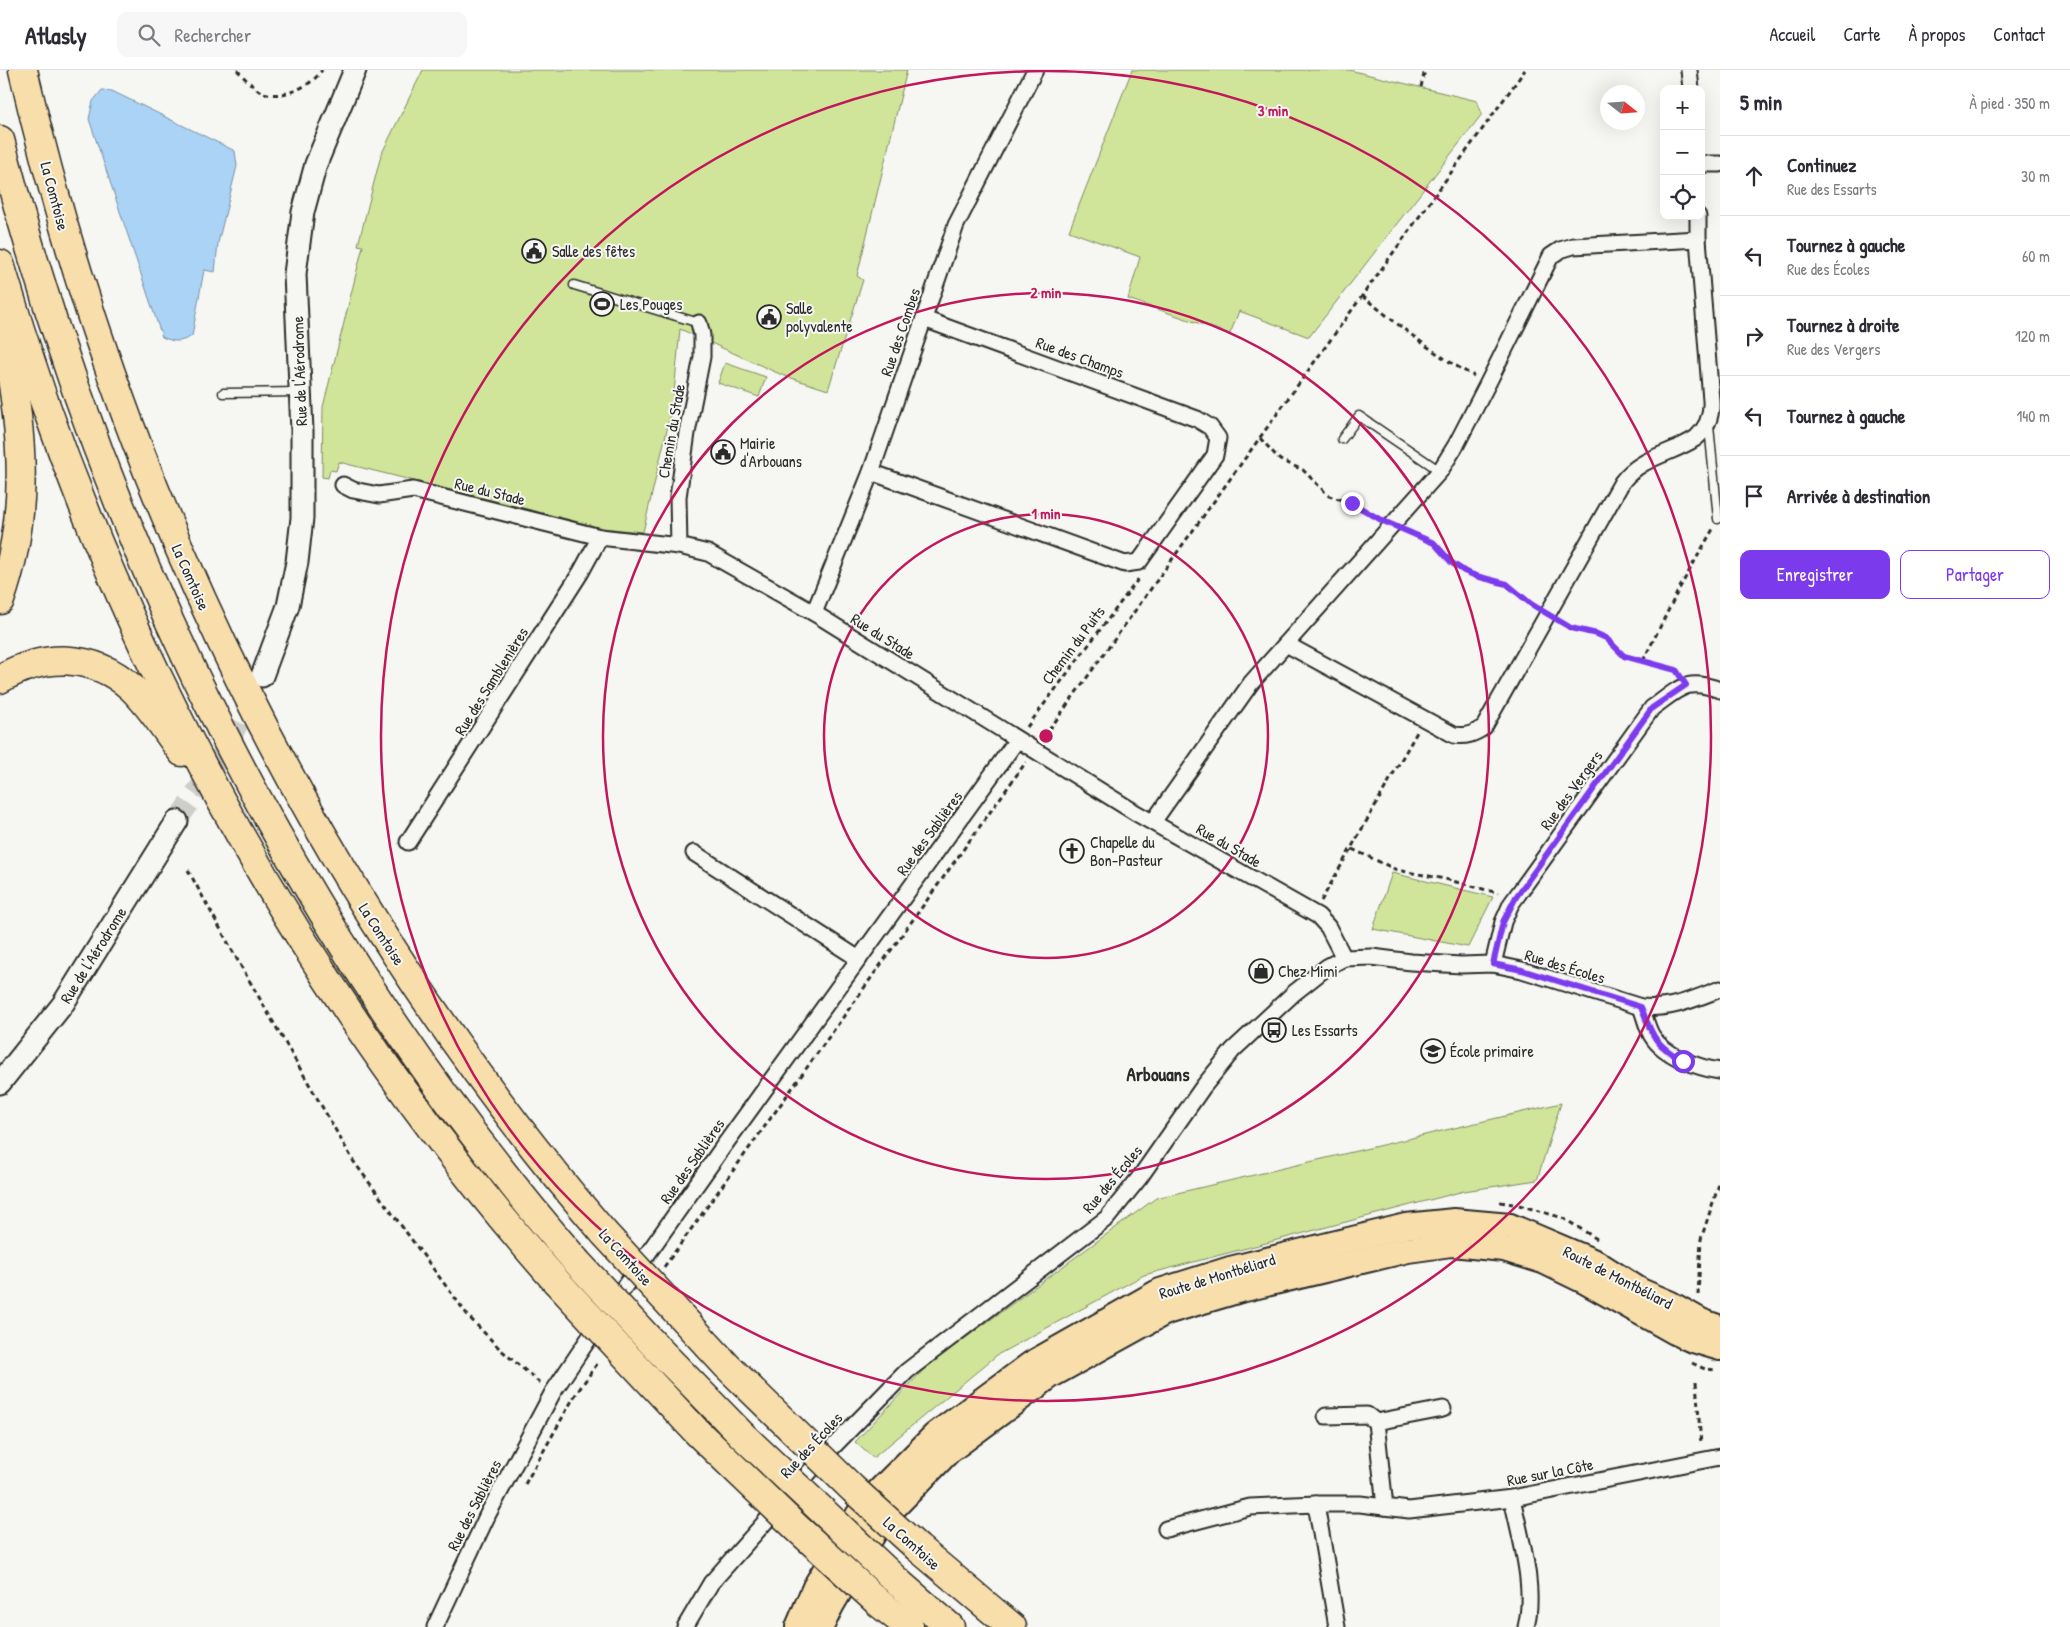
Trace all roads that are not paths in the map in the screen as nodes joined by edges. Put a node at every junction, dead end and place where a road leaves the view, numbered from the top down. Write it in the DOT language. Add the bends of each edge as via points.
graph roads {
  1 [pos="23,70"];
  2 [pos="355,70"];
  3 [pos="1035,70"];
  4 [pos="1689,70"];
  5 [pos="1690,85"];
  6 [pos="0,140"];
  7 [pos="1705,164"];
  8 [pos="1720,164"];
  9 [pos="1698,220"];
  10 [pos="1698,239"];
  11 [pos="0,264"];
  12 [pos="574,285"];
  13 [pos="0,307"];
  14 [pos="924,319"];
  15 [pos="698,323"];
  16 [pos="300,392"];
  17 [pos="223,393"];
  18 [pos="1708,422"];
  19 [pos="1342,439"];
  20 [pos="1440,471"];
  21 [pos="871,472"];
  22 [pos="343,485"];
  23 [pos="1718,520"];
  24 [pos="600,537"];
  25 [pos="679,546"];
  26 [pos="0,600"];
  27 [pos="814,613"];
  28 [pos="1286,644"];
  29 [pos="262,676"];
  30 [pos="0,679"];
  31 [pos="1720,690"];
  32 [pos="1017,740"];
  33 [pos="213,787"];
  34 [pos="177,821"];
  35 [pos="1153,822"];
  36 [pos="408,842"];
  37 [pos="694,853"];
  38 [pos="1344,958"];
  39 [pos="859,959"];
  40 [pos="1493,964"];
  41 [pos="1720,988"];
  42 [pos="1641,1007"];
  43 [pos="1718,1071"];
  44 [pos="0,1083"];
  45 [pos="1720,1328"];
  46 [pos="1720,1348"];
  47 [pos="1443,1409"];
  48 [pos="1326,1416"];
  49 [pos="1376,1422"];
  50 [pos="1720,1457"];
  51 [pos="1512,1498"];
  52 [pos="1316,1504"];
  53 [pos="1385,1507"];
  54 [pos="1166,1530"];
  55 [pos="435,1627"];
  56 [pos="685,1627"];
  57 [pos="798,1627"];
  58 [pos="821,1627"];
  59 [pos="909,1627"];
  60 [pos="950,1627"];
  61 [pos="1012,1627"];
  62 [pos="1337,1627"];
  63 [pos="1526,1627"];
  1 -- 61 [label="highway, La Comtoise, bridge" via="70,251 108,367 164,516 249,699 310,814 400,962 489,1090 604,1233 727,1366 853,1489"];
  2 -- 16 [label="street, Rue de l'Aérodrome" via="316,164 303,212 295,274"];
  3 -- 14 [label="street, Rue des Combes" via="956,225"];
  4 -- 5 [label="street"];
  6 -- 60 [label="highway, bridge" via="52,320 104,468 134,541 233,752 318,905 468,1126 576,1261 742,1435"];
  7 -- 8 [label="street"];
  9 -- 10 [label="street"];
  10 -- 18 [label="street" via="1712,410"];
  10 -- 20 [label="street" via="1572,246 1550,256 1488,383"];
  11 -- 33 [label="highway" via="54,430 105,560"];
  12 -- 15 [label="lane"];
  13 -- 26 [label="highway" via="16,398 21,460 16,537"];
  14 -- 21 [label="street, Rue des Combes"];
  14 -- 21 [label="street, Rue des Champs" via="1197,419 1210,427 1218,438 1215,455 1139,562 1125,564"];
  15 -- 25 [label="street, Chemin du Stade" via="702,335 702,357 678,497"];
  16 -- 17 [label="lane"];
  16 -- 29 [label="street, Rue de l'Aérodrome" via="302,518 297,562 288,606"];
  18 -- 23 [label="lane"];
  18 -- 28 [label="street" via="1702,432 1688,443 1640,464 1622,482 1484,727 1475,734 1454,735"];
  19 -- 20 [label="lane" via="1359,416"];
  20 -- 28 [label="street"];
  21 -- 27 [label="street, Rue des Combes"];
  22 -- 24 [label="street, Rue du Stade" via="366,494 413,490"];
  24 -- 25 [label="street, Rue du Stade"];
  24 -- 36 [label="street, Rue des Samblenières" via="581,572"];
  25 -- 27 [label="street, Rue du Stade" via="708,553"];
  27 -- 32 [label="street, Rue du Stade"];
  28 -- 35 [label="street" via="1251,683"];
  30 -- 33 [label="highway" via="25,666 49,661 72,661 106,670 133,690"];
  31 -- 40 [label="street, Rue des Vergers" via="1707,685 1686,685 1652,708 1516,897 1503,922"];
  32 -- 35 [label="street, Rue du Stade"];
  32 -- 39 [label="street, Rue des Sablières"];
  33 -- 59 [label="highway, bridge" via="295,929 385,1067 480,1191 556,1281 697,1432 797,1528"];
  34 -- 44 [label="street, Rue de l'Aérodrome" via="63,1004"];
  35 -- 38 [label="street, Rue du Stade" via="1313,914 1328,927"];
  37 -- 39 [label="street"];
  38 -- 40 [label="street, Rue des Écoles"];
  38 -- 56 [label="street, Rue des Écoles" via="1327,966 1294,993 1233,1050 1106,1218 907,1371 820,1459 711,1583"];
  39 -- 55 [label="street, Rue des Sablières" via="553,1392 488,1514"];
  40 -- 42 [label="street, Rue des Écoles"];
  41 -- 42 [label="street, Rue des Écoles" via="1684,1004 1655,1009"];
  42 -- 43 [label="street" via="1653,1038 1669,1052 1683,1061"];
  45 -- 57 [label="main road, Route de Montbéliard" via="1641,1291 1597,1263 1510,1226 1454,1221 1406,1226 1221,1271 1160,1291 1031,1364 935,1435 863,1507 814,1587"];
  46 -- 58 [label="main road, Route de Montbéliard" via="1675,1332 1543,1261 1504,1249 1451,1244 1408,1250 1237,1291 1166,1312 1050,1376 949,1451 881,1521"];
  47 -- 49 [label="street"];
  48 -- 49 [label="street" via="1367,1415"];
  49 -- 53 [label="street"];
  50 -- 51 [label="street, Rue sur la Côte"];
  51 -- 53 [label="street, Rue sur la Côte" via="1409,1510"];
  51 -- 63 [label="street" via="1526,1567 1530,1614"];
  52 -- 53 [label="street, Rue sur la Côte"];
  52 -- 54 [label="street, Rue sur la Côte" via="1250,1507"];
  52 -- 62 [label="street"];
}
